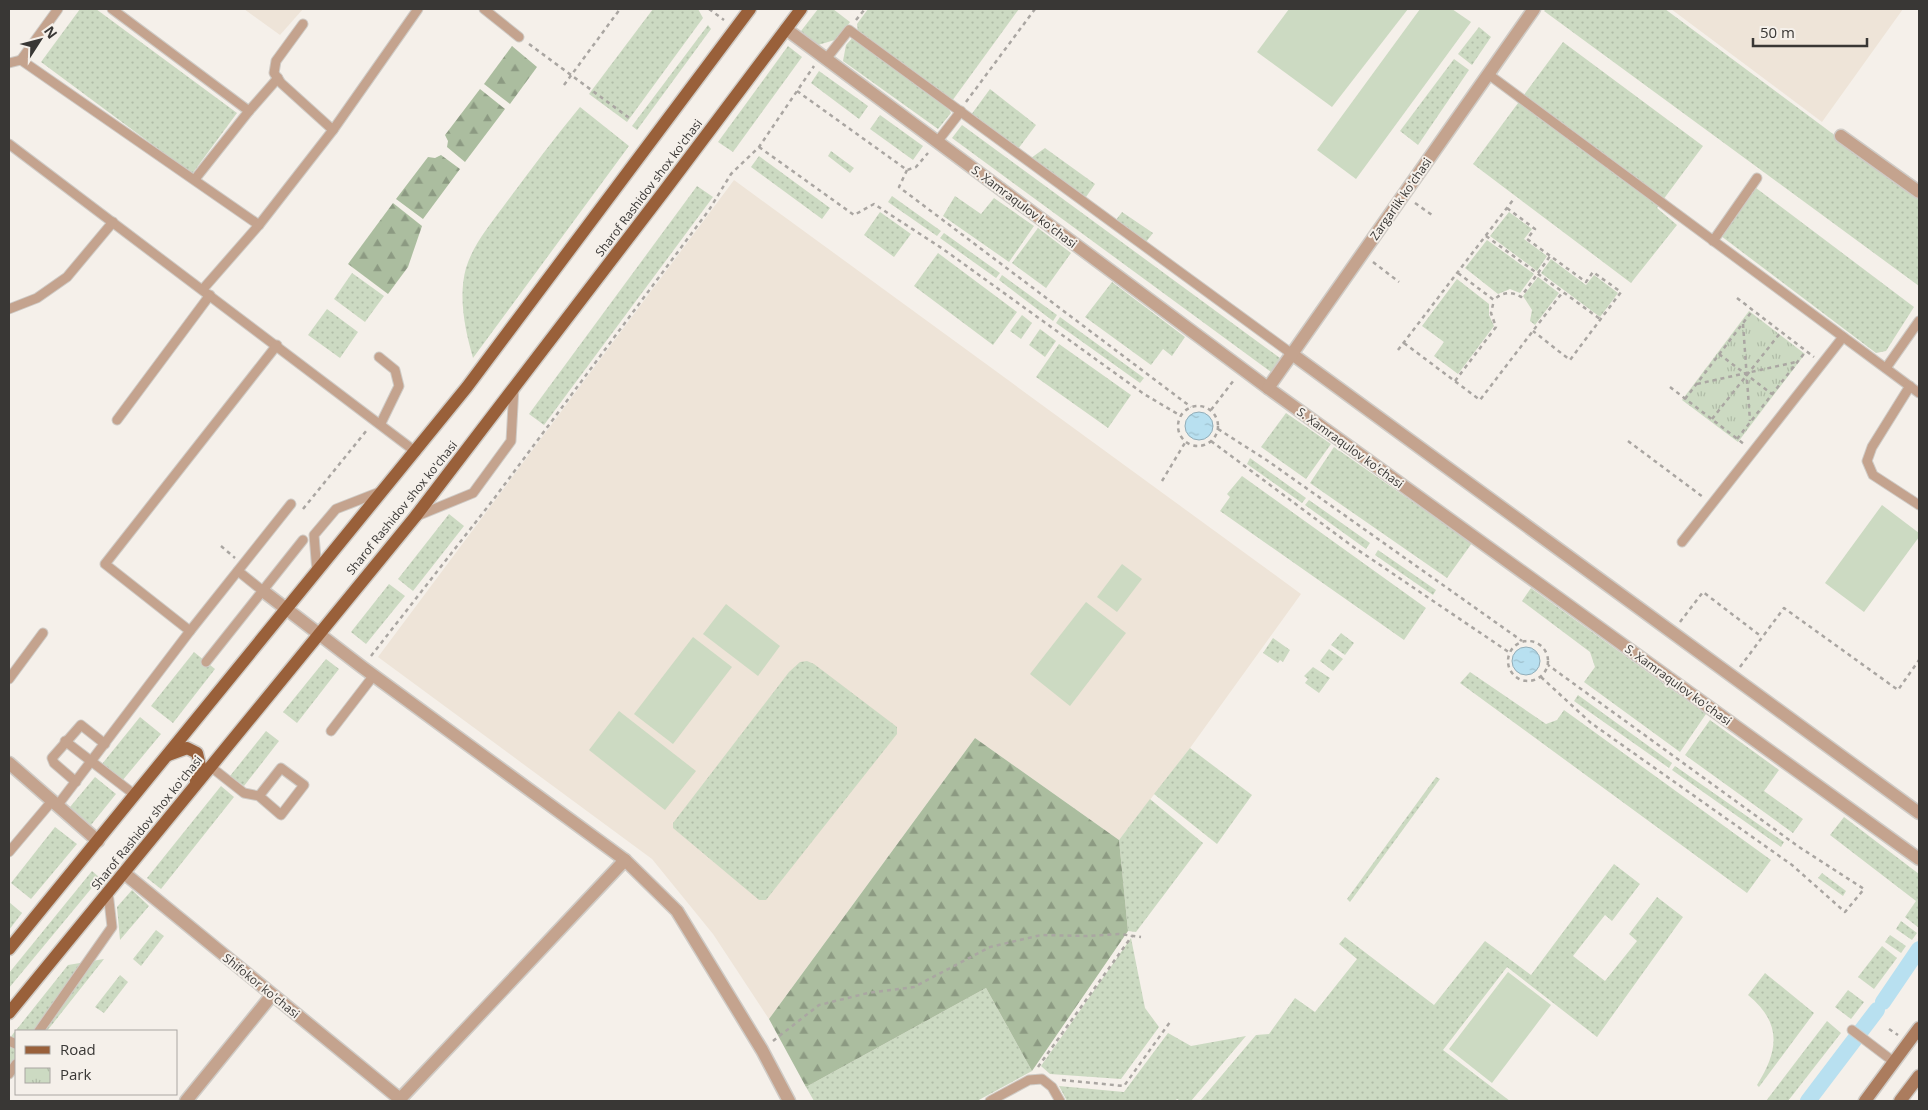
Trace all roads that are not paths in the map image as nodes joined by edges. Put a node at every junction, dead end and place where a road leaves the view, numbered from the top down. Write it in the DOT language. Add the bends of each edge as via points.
graph roads {
  1 [pos="58,9"];
  2 [pos="112,9"];
  3 [pos="418,9"];
  4 [pos="484,9"];
  5 [pos="750,9"];
  6 [pos="801,9"];
  7 [pos="1534,9"];
  8 [pos="303,24"];
  9 [pos="786,29"];
  10 [pos="519,37"];
  11 [pos="826,59"];
  12 [pos="21,60"];
  13 [pos="9,63"];
  14 [pos="1488,74"];
  15 [pos="278,78"];
  16 [pos="249,111"];
  17 [pos="960,111"];
  18 [pos="333,130"];
  19 [pos="1841,136"];
  20 [pos="937,142"];
  21 [pos="9,144"];
  22 [pos="1757,178"];
  23 [pos="195,179"];
  24 [pos="1919,192"];
  25 [pos="113,222"];
  26 [pos="259,225"];
  27 [pos="1713,241"];
  28 [pos="207,292"];
  29 [pos="9,309"];
  30 [pos="1919,321"];
  31 [pos="1843,337"];
  32 [pos="277,345"];
  33 [pos="1292,354"];
  34 [pos="379,357"];
  35 [pos="1886,368"];
  36 [pos="1910,386"];
  37 [pos="514,388"];
  38 [pos="1268,388"];
  39 [pos="1919,393"];
  40 [pos="117,420"];
  41 [pos="381,423"];
  42 [pos="416,452"];
  43 [pos="384,490"];
  44 [pos="291,504"];
  45 [pos="1919,505"];
  46 [pos="415,517"];
  47 [pos="303,540"];
  48 [pos="1682,542"];
  49 [pos="238,571"];
  50 [pos="317,572"];
  51 [pos="263,591"];
  52 [pos="287,609"];
  53 [pos="190,632"];
  54 [pos="43,633"];
  55 [pos="318,634"];
  56 [pos="206,662"];
  57 [pos="374,675"];
  58 [pos="9,679"];
  59 [pos="331,731"];
  60 [pos="65,741"];
  61 [pos="105,744"];
  62 [pos="168,754"];
  63 [pos="92,762"];
  64 [pos="9,763"];
  65 [pos="211,767"];
  66 [pos="76,782"];
  67 [pos="193,788"];
  68 [pos="135,795"];
  69 [pos="259,796"];
  70 [pos="54,803"];
  71 [pos="1919,813"];
  72 [pos="98,841"];
  73 [pos="9,852"];
  74 [pos="625,860"];
  75 [pos="1919,860"];
  76 [pos="124,873"];
  77 [pos="108,892"];
  78 [pos="9,949"];
  79 [pos="272,995"];
  80 [pos="9,1013"];
  81 [pos="1919,1028"];
  82 [pos="40,1030"];
  83 [pos="1852,1030"];
  84 [pos="1894,1062"];
  85 [pos="1919,1076"];
  86 [pos="401,1100"];
  87 [pos="186,1101"];
  88 [pos="789,1101"];
  89 [pos="990,1101"];
  90 [pos="1060,1101"];
  91 [pos="1865,1101"];
  92 [pos="1900,1101"];
  1 -- 12 [label="lane"];
  2 -- 16 [label="lane"];
  3 -- 18 [label="lane"];
  4 -- 10 [label="lane"];
  5 -- 42 [label="main road, Sharof Rashidov shox ko'chasi"];
  6 -- 9 [label="main road, Sharof Rashidov shox ko'chasi"];
  7 -- 14 [label="street, Zargarlik ko'chasi"];
  8 -- 15 [label="lane" via="276,61 274,73"];
  9 -- 11 [label="street, S. Xamraqulov ko'chasi"];
  9 -- 37 [label="main road, Sharof Rashidov shox ko'chasi"];
  11 -- 17 [label="lane" via="849,30"];
  11 -- 20 [label="street, S. Xamraqulov ko'chasi"];
  12 -- 13 [label="lane"];
  12 -- 23 [label="lane"];
  14 -- 27 [label="lane"];
  14 -- 33 [label="street, Zargarlik ko'chasi"];
  15 -- 16 [label="lane"];
  15 -- 18 [label="lane"];
  16 -- 23 [label="lane"];
  17 -- 20 [label="lane"];
  17 -- 33 [label="lane"];
  18 -- 26 [label="lane"];
  19 -- 24 [label="street"];
  20 -- 38 [label="street, S. Xamraqulov ko'chasi"];
  21 -- 25 [label="lane"];
  22 -- 27 [label="lane"];
  23 -- 26 [label="lane"];
  25 -- 28 [label="lane"];
  25 -- 29 [label="lane" via="67,277 37,298"];
  26 -- 28 [label="lane"];
  27 -- 31 [label="lane"];
  28 -- 32 [label="lane"];
  28 -- 40 [label="lane"];
  30 -- 35 [label="lane"];
  31 -- 35 [label="lane"];
  31 -- 48 [label="lane"];
  32 -- 41 [label="lane"];
  32 -- 53 [label="lane" via="105,564"];
  33 -- 38 [label="street, Zargarlik ko'chasi"];
  33 -- 71 [label="street"];
  34 -- 41 [label="lane" via="395,370 399,386"];
  35 -- 36 [label="lane"];
  36 -- 39 [label="lane"];
  36 -- 45 [label="lane" via="1872,447 1867,461 1873,475"];
  37 -- 46 [label="main road, Sharof Rashidov shox ko'chasi"];
  37 -- 46 [label="lane" via="511,441 473,493"];
  38 -- 75 [label="street, S. Xamraqulov ko'chasi"];
  41 -- 42 [label="lane"];
  42 -- 43 [label="main road, Sharof Rashidov shox ko'chasi"];
  43 -- 50 [label="main road, Sharof Rashidov shox ko'chasi"];
  43 -- 50 [label="lane" via="336,509 314,535"];
  44 -- 49 [label="lane"];
  46 -- 55 [label="main road, Sharof Rashidov shox ko'chasi"];
  47 -- 51 [label="lane"];
  49 -- 51 [label="lane"];
  49 -- 53 [label="lane"];
  50 -- 52 [label="main road, Sharof Rashidov shox ko'chasi"];
  51 -- 52 [label="street"];
  51 -- 56 [label="lane"];
  52 -- 55 [label="street"];
  52 -- 62 [label="main road, Sharof Rashidov shox ko'chasi"];
  53 -- 61 [label="lane"];
  54 -- 58 [label="lane"];
  55 -- 57 [label="street"];
  55 -- 65 [label="main road, Sharof Rashidov shox ko'chasi"];
  57 -- 59 [label="lane"];
  57 -- 74 [label="street"];
  60 -- 61 [label="lane" via="81,725"];
  60 -- 63 [label="lane"];
  60 -- 66 [label="lane" via="52,761"];
  61 -- 63 [label="lane"];
  62 -- 67 [label="main road" via="187,748 197,753 202,770"];
  62 -- 68 [label="main road, Sharof Rashidov shox ko'chasi"];
  63 -- 66 [label="lane"];
  63 -- 68 [label="lane"];
  64 -- 70 [label="street"];
  65 -- 67 [label="main road, Sharof Rashidov shox ko'chasi"];
  65 -- 69 [label="lane" via="244,792"];
  66 -- 70 [label="lane"];
  67 -- 76 [label="main road, Sharof Rashidov shox ko'chasi"];
  68 -- 72 [label="main road, Sharof Rashidov shox ko'chasi"];
  69 -- 69 [label="lane" via="281,768 304,785 281,815"];
  70 -- 72 [label="street"];
  70 -- 73 [label="lane"];
  72 -- 78 [label="main road, Sharof Rashidov shox ko'chasi"];
  74 -- 86 [label="street, Shifokor ko'chasi"];
  74 -- 88 [label="street" via="677,911 762,1050"];
  76 -- 77 [label="main road, Sharof Rashidov shox ko'chasi"];
  76 -- 79 [label="street, Shifokor ko'chasi"];
  77 -- 80 [label="main road, Sharof Rashidov shox ko'chasi"];
  77 -- 82 [label="lane" via="112,927"];
  79 -- 86 [label="street, Shifokor ko'chasi"];
  79 -- 87 [label="street"];
  81 -- 84 [label="main road"];
  83 -- 84 [label="lane"];
  84 -- 91 [label="main road"];
  85 -- 92 [label="main road"];
  89 -- 90 [label="lane" via="1029,1080 1042,1079 1052,1087"];
}
